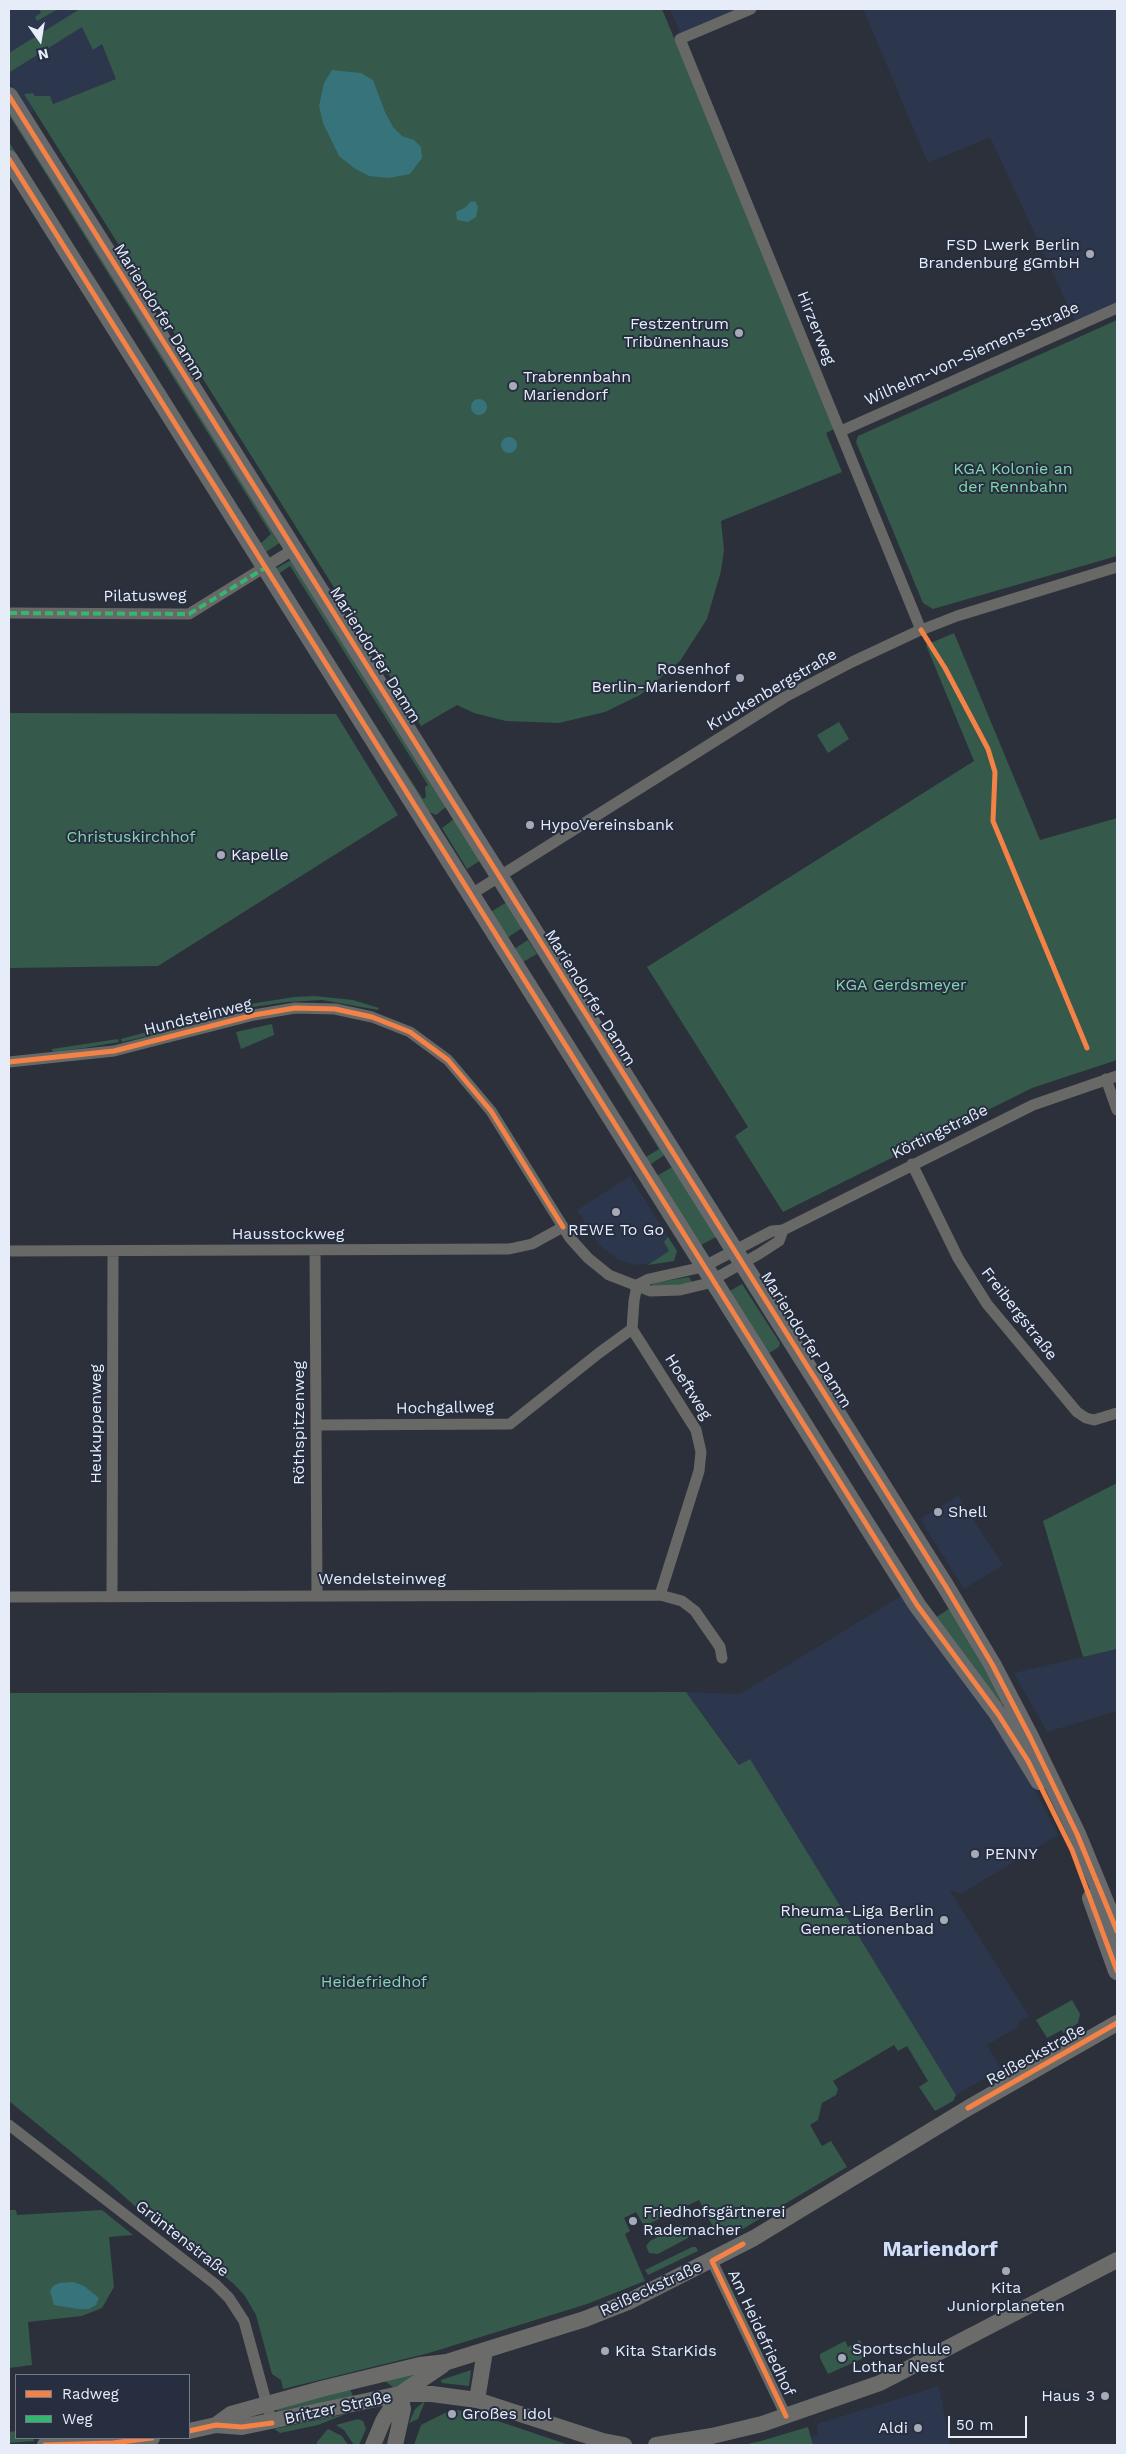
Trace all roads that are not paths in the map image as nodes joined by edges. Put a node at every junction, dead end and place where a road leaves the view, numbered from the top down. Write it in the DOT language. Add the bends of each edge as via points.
graph roads {
  1 [pos="751,9"];
  2 [pos="9,96"];
  3 [pos="9,159"];
  4 [pos="1117,308"];
  5 [pos="842,431"];
  6 [pos="294,549"];
  7 [pos="1117,567"];
  8 [pos="264,568"];
  9 [pos="9,613"];
  10 [pos="921,630"];
  11 [pos="500,877"];
  12 [pos="470,895"];
  13 [pos="9,1062"];
  14 [pos="1112,1078"];
  15 [pos="1117,1110"];
  16 [pos="912,1164"];
  17 [pos="563,1227"];
  18 [pos="783,1230"];
  19 [pos="315,1250"];
  20 [pos="9,1251"];
  21 [pos="113,1251"];
  22 [pos="739,1257"];
  23 [pos="708,1274"];
  24 [pos="637,1285"];
  25 [pos="632,1329"];
  26 [pos="1117,1413"];
  27 [pos="316,1425"];
  28 [pos="660,1595"];
  29 [pos="317,1596"];
  30 [pos="9,1597"];
  31 [pos="112,1597"];
  32 [pos="722,1658"];
  33 [pos="1117,1931"];
  34 [pos="1117,1971"];
  35 [pos="1117,2023"];
  36 [pos="9,2125"];
  37 [pos="1117,2260"];
  38 [pos="712,2261"];
  39 [pos="485,2350"];
  40 [pos="447,2362"];
  41 [pos="368,2378"];
  42 [pos="400,2394"];
  43 [pos="477,2400"];
  44 [pos="267,2404"];
  45 [pos="786,2416"];
  46 [pos="272,2422"];
  47 [pos="216,2425"];
  48 [pos="190,2431"];
  49 [pos="144,2439"];
  50 [pos="45,2445"];
  51 [pos="373,2445"];
  52 [pos="395,2445"];
  53 [pos="624,2445"];
  54 [pos="656,2445"];
  1 -- 5 [label="street, Hirzerweg" via="680,39"];
  2 -- 6 [label="main road, Mariendorfer Damm"];
  3 -- 8 [label="main road"];
  4 -- 5 [label="street, Wilhelm-von-Siemens-Straße"];
  5 -- 10 [label="street, Hirzerweg"];
  6 -- 8 [label="street, Pilatusweg"];
  6 -- 11 [label="main road, Mariendorfer Damm"];
  7 -- 10 [label="street, Kruckenbergstraße"];
  8 -- 9 [label="street, Pilatusweg" via="189,614"];
  8 -- 12 [label="main road"];
  10 -- 11 [label="street, Kruckenbergstraße" via="785,697"];
  11 -- 12 [label="street, Kruckenbergstraße"];
  11 -- 22 [label="main road, Mariendorfer Damm"];
  12 -- 23 [label="main road"];
  13 -- 17 [label="street, Hundsteinweg" via="114,1051 254,1014 295,1008 335,1009 372,1016 410,1032 448,1060 492,1112"];
  14 -- 15 [label="street"];
  14 -- 16 [label="street, Körtingstraße" via="1033,1105"];
  16 -- 18 [label="street, Körtingstraße"];
  16 -- 26 [label="street, Freibergstraße" via="958,1258 987,1304 1081,1415 1100,1419"];
  17 -- 19 [label="street, Hausstockweg" via="532,1244 509,1249"];
  17 -- 24 [label="street, Hundsteinweg" via="597,1267 623,1282"];
  18 -- 22 [label="street, Körtingstraße" via="772,1231"];
  18 -- 22 [label="street, Körtingstraße" via="778,1240"];
  19 -- 21 [label="street, Hausstockweg"];
  19 -- 27 [label="street, Röthspitzenweg"];
  20 -- 21 [label="street, Hausstockweg"];
  21 -- 31 [label="street, Heukuppenweg"];
  22 -- 23 [label="street, Hundsteinweg"];
  22 -- 23 [label="street, Körtingstraße"];
  22 -- 33 [label="main road, Mariendorfer Damm" via="992,1664 1077,1834"];
  23 -- 24 [label="street, Hundsteinweg" via="649,1279"];
  23 -- 24 [label="street, Hundsteinweg" via="660,1292"];
  23 -- 34 [label="main road" via="917,1606 998,1714 1028,1761 1072,1850"];
  24 -- 25 [label="street"];
  25 -- 27 [label="street, Hochgallweg" via="510,1424"];
  25 -- 28 [label="street, Hoeftweg" via="696,1430 701,1446 699,1471"];
  27 -- 29 [label="street, Röthspitzenweg"];
  28 -- 29 [label="street, Wendelsteinweg"];
  28 -- 32 [label="street, Wendelsteinweg" via="682,1601 695,1610 720,1648"];
  29 -- 31 [label="street, Wendelsteinweg"];
  30 -- 31 [label="street, Wendelsteinweg"];
  35 -- 38 [label="main road, Reißeckstraße"];
  36 -- 44 [label="street, Grüntenstraße" via="229,2298 244,2321"];
  37 -- 45 [label="main road" via="888,2379"];
  38 -- 39 [label="main road, Reißeckstraße" via="647,2294 586,2319"];
  38 -- 45 [label="street, Am Heidefriedhof"];
  39 -- 40 [label="main road, Britzer Straße"];
  39 -- 43 [label="main road"];
  40 -- 41 [label="main road, Britzer Straße"];
  40 -- 42 [label="main road"];
  41 -- 42 [label="main road, Britzer Straße"];
  41 -- 44 [label="main road, Britzer Straße"];
  42 -- 43 [label="main road, Britzer Straße" via="438,2394"];
  42 -- 46 [label="main road, Britzer Straße"];
  42 -- 51 [label="main road"];
  42 -- 52 [label="main road" via="403,2409"];
  43 -- 53 [label="main road, Britzer Straße"];
  44 -- 46 [label="street, Grüntenstraße"];
  44 -- 47 [label="main road, Britzer Straße" via="231,2414"];
  45 -- 54 [label="main road" via="712,2436"];
  46 -- 47 [label="main road, Britzer Straße" via="242,2427"];
  47 -- 48 [label="main road, Britzer Straße"];
  49 -- 50 [label="main road"];
}
